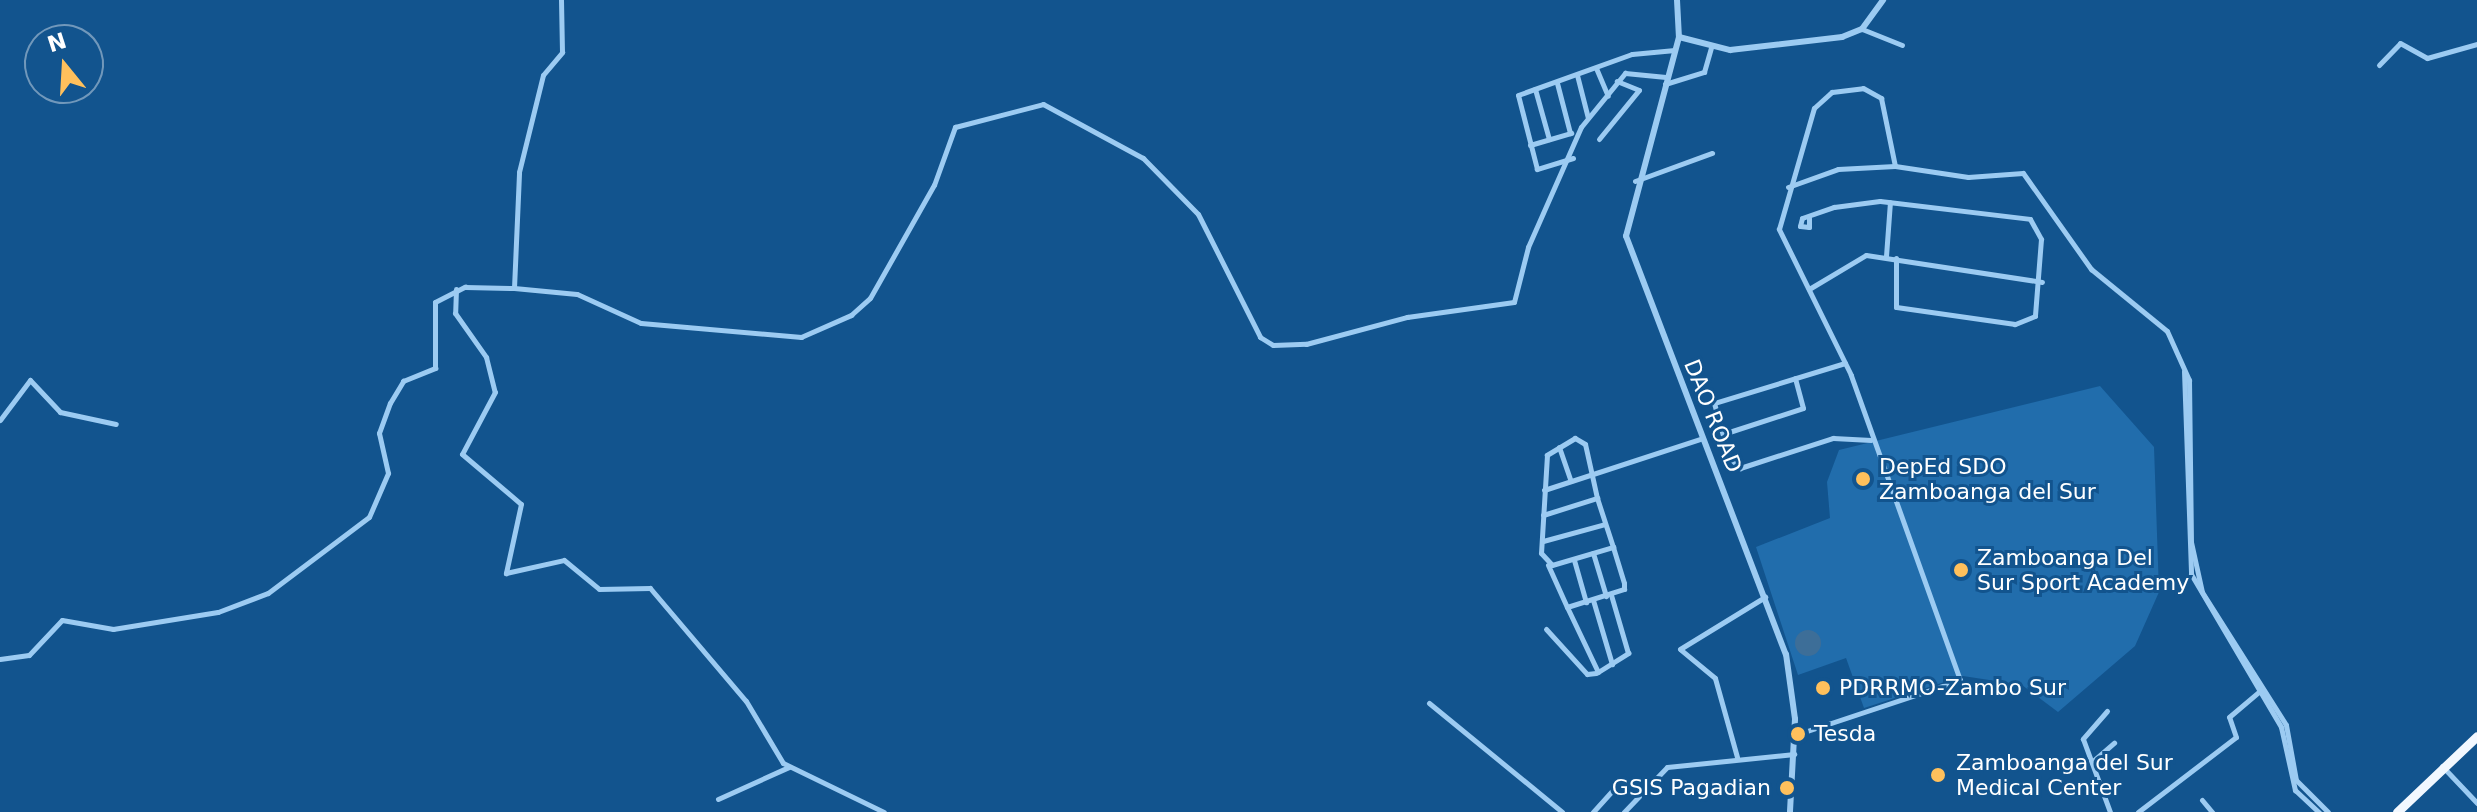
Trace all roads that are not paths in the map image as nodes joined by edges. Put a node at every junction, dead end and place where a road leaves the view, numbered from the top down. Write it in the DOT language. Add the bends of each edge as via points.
graph roads {
  1 [pos="561,0"];
  2 [pos="1677,0"];
  3 [pos="1883,0"];
  4 [pos="1862,29"];
  5 [pos="1679,37"];
  6 [pos="2477,44"];
  7 [pos="1902,45"];
  8 [pos="1711,47"];
  9 [pos="1675,50"];
  10 [pos="2379,65"];
  11 [pos="1596,68"];
  12 [pos="1577,75"];
  13 [pos="1665,80"];
  14 [pos="1617,81"];
  15 [pos="1557,83"];
  16 [pos="1535,89"];
  17 [pos="1608,96"];
  18 [pos="1589,119"];
  19 [pos="1579,130"];
  20 [pos="1570,133"];
  21 [pos="1549,139"];
  22 [pos="1599,139"];
  23 [pos="1530,145"];
  24 [pos="1712,153"];
  25 [pos="1573,158"];
  26 [pos="1895,166"];
  27 [pos="1635,181"];
  28 [pos="1788,187"];
  29 [pos="1890,202"];
  30 [pos="1809,218"];
  31 [pos="1886,256"];
  32 [pos="1896,258"];
  33 [pos="2042,282"];
  34 [pos="514,288"];
  35 [pos="456,289"];
  36 [pos="1809,289"];
  37 [pos="1845,363"];
  38 [pos="1795,378"];
  39 [pos="0,420"];
  40 [pos="116,424"];
  41 [pos="1723,434"];
  42 [pos="1703,438"];
  43 [pos="1871,440"];
  44 [pos="1559,447"];
  45 [pos="1592,473"];
  46 [pos="1571,481"];
  47 [pos="1544,490"];
  48 [pos="1597,498"];
  49 [pos="1543,515"];
  50 [pos="1605,524"];
  51 [pos="1543,541"];
  52 [pos="1613,547"];
  53 [pos="1593,553"];
  54 [pos="1574,560"];
  55 [pos="1548,565"];
  56 [pos="1608,596"];
  57 [pos="1765,597"];
  58 [pos="1589,601"];
  59 [pos="1567,607"];
  60 [pos="1546,629"];
  61 [pos="0,659"];
  62 [pos="1612,664"];
  63 [pos="1596,672"];
  64 [pos="2261,690"];
  65 [pos="1429,703"];
  66 [pos="2107,711"];
  67 [pos="1795,735"];
  68 [pos="2477,736"];
  69 [pos="2114,743"];
  70 [pos="1794,754"];
  71 [pos="1737,757"];
  72 [pos="2093,761"];
  73 [pos="2442,765"];
  74 [pos="789,767"];
  75 [pos="1617,785"];
  76 [pos="718,799"];
  77 [pos="2202,800"];
  78 [pos="2477,803"];
  79 [pos="884,812"];
  80 [pos="1562,812"];
  81 [pos="1593,812"];
  82 [pos="1624,812"];
  83 [pos="1790,812"];
  84 [pos="2110,812"];
  85 [pos="2138,812"];
  86 [pos="2212,812"];
  87 [pos="2319,812"];
  88 [pos="2328,812"];
  89 [pos="2397,812"];
  1 -- 34 [label="street" via="562,52 543,75 519,172"];
  2 -- 5 [label="street"];
  3 -- 4 [label="street"];
  4 -- 7 [label="street"];
  4 -- 8 [label="street"];
  5 -- 8 [label="street"];
  5 -- 9 [label="street, DAO ROAD"];
  6 -- 10 [label="street" via="2427,58 2400,43"];
  8 -- 13 [label="street" via="1704,72"];
  9 -- 11 [label="street"];
  9 -- 13 [label="street, DAO ROAD"];
  11 -- 12 [label="street"];
  11 -- 17 [label="street"];
  12 -- 15 [label="street"];
  12 -- 18 [label="street"];
  13 -- 14 [label="street" via="1631,71"];
  13 -- 27 [label="street, DAO ROAD"];
  14 -- 17 [label="street"];
  14 -- 22 [label="street" via="1639,90"];
  15 -- 16 [label="street"];
  15 -- 20 [label="street"];
  16 -- 21 [label="street"];
  16 -- 23 [label="street" via="1516,98"];
  17 -- 18 [label="street"];
  18 -- 19 [label="street"];
  19 -- 20 [label="street"];
  19 -- 25 [label="street"];
  20 -- 21 [label="street"];
  21 -- 23 [label="street"];
  23 -- 25 [label="street" via="1539,171"];
  24 -- 27 [label="street"];
  25 -- 34 [label="street" via="1528,247 1514,302 1407,317 1306,344 1273,345 1260,337 1198,214 1143,158 1043,104 955,127 934,185 870,298 814,333 781,339 689,330 626,319 577,294"];
  26 -- 28 [label="street" via="1838,169"];
  26 -- 28 [label="street" via="1879,95 1842,89 1814,108"];
  26 -- 64 [label="street" via="2029,176 2091,269 2167,331 2184,370 2192,558 2202,592"];
  27 -- 42 [label="street, DAO ROAD" via="1625,225 1629,250"];
  28 -- 36 [label="street" via="1780,237"];
  29 -- 30 [label="street" via="1845,204"];
  29 -- 31 [label="street"];
  29 -- 33 [label="street" via="2030,219 2040,233"];
  31 -- 32 [label="street"];
  31 -- 36 [label="street" via="1851,259"];
  32 -- 33 [label="street"];
  32 -- 33 [label="street" via="1896,307 1936,315 2028,322"];
  34 -- 35 [label="street"];
  35 -- 61 [label="street" via="440,296 432,311 435,368 403,381 381,425 388,473 361,525 277,587 228,608 101,630 62,620 29,655"];
  35 -- 74 [label="street" via="455,313 486,357 495,392 462,454 521,504 506,573 564,560 605,591 650,588 746,701"];
  36 -- 37 [label="street"];
  37 -- 38 [label="street"];
  37 -- 43 [label="street"];
  38 -- 41 [label="street" via="1717,401"];
  38 -- 41 [label="street" via="1803,408"];
  39 -- 40 [label="street" via="30,380 60,412"];
  41 -- 43 [label="street" via="1740,468 1833,438"];
  42 -- 45 [label="street"];
  42 -- 57 [label="street, DAO ROAD"];
  43 -- 67 [label="street" via="1960,680"];
  44 -- 45 [label="street" via="1580,439"];
  44 -- 46 [label="street"];
  44 -- 47 [label="street" via="1548,452"];
  45 -- 46 [label="street"];
  45 -- 48 [label="street"];
  46 -- 47 [label="street"];
  47 -- 49 [label="street"];
  48 -- 49 [label="street"];
  48 -- 50 [label="street"];
  49 -- 51 [label="street"];
  50 -- 51 [label="street"];
  50 -- 52 [label="street"];
  51 -- 55 [label="street"];
  52 -- 53 [label="street"];
  52 -- 56 [label="street" via="1625,586"];
  53 -- 54 [label="street"];
  53 -- 56 [label="street"];
  54 -- 55 [label="street"];
  54 -- 58 [label="street"];
  55 -- 59 [label="street"];
  56 -- 58 [label="street"];
  56 -- 62 [label="street" via="1628,653"];
  57 -- 67 [label="street, DAO ROAD" via="1791,673"];
  57 -- 71 [label="street" via="1680,649 1715,678"];
  58 -- 59 [label="street"];
  58 -- 62 [label="street"];
  59 -- 63 [label="street"];
  60 -- 63 [label="street" via="1587,674"];
  62 -- 63 [label="street"];
  64 -- 85 [label="street" via="2229,717 2236,737"];
  64 -- 87 [label="street" via="2281,727 2291,783"];
  64 -- 88 [label="street" via="2286,725 2296,780"];
  65 -- 80 [label="street"];
  66 -- 72 [label="street" via="2084,736"];
  67 -- 70 [label="street, DAO ROAD"];
  68 -- 73 [label="highway"];
  69 -- 72 [label="street"];
  70 -- 71 [label="street"];
  70 -- 83 [label="street, DAO ROAD"];
  71 -- 82 [label="street" via="1667,767"];
  72 -- 84 [label="street"];
  73 -- 78 [label="street"];
  73 -- 89 [label="highway"];
  74 -- 76 [label="street"];
  74 -- 79 [label="street"];
  75 -- 81 [label="street"];
  77 -- 86 [label="street"];
}
